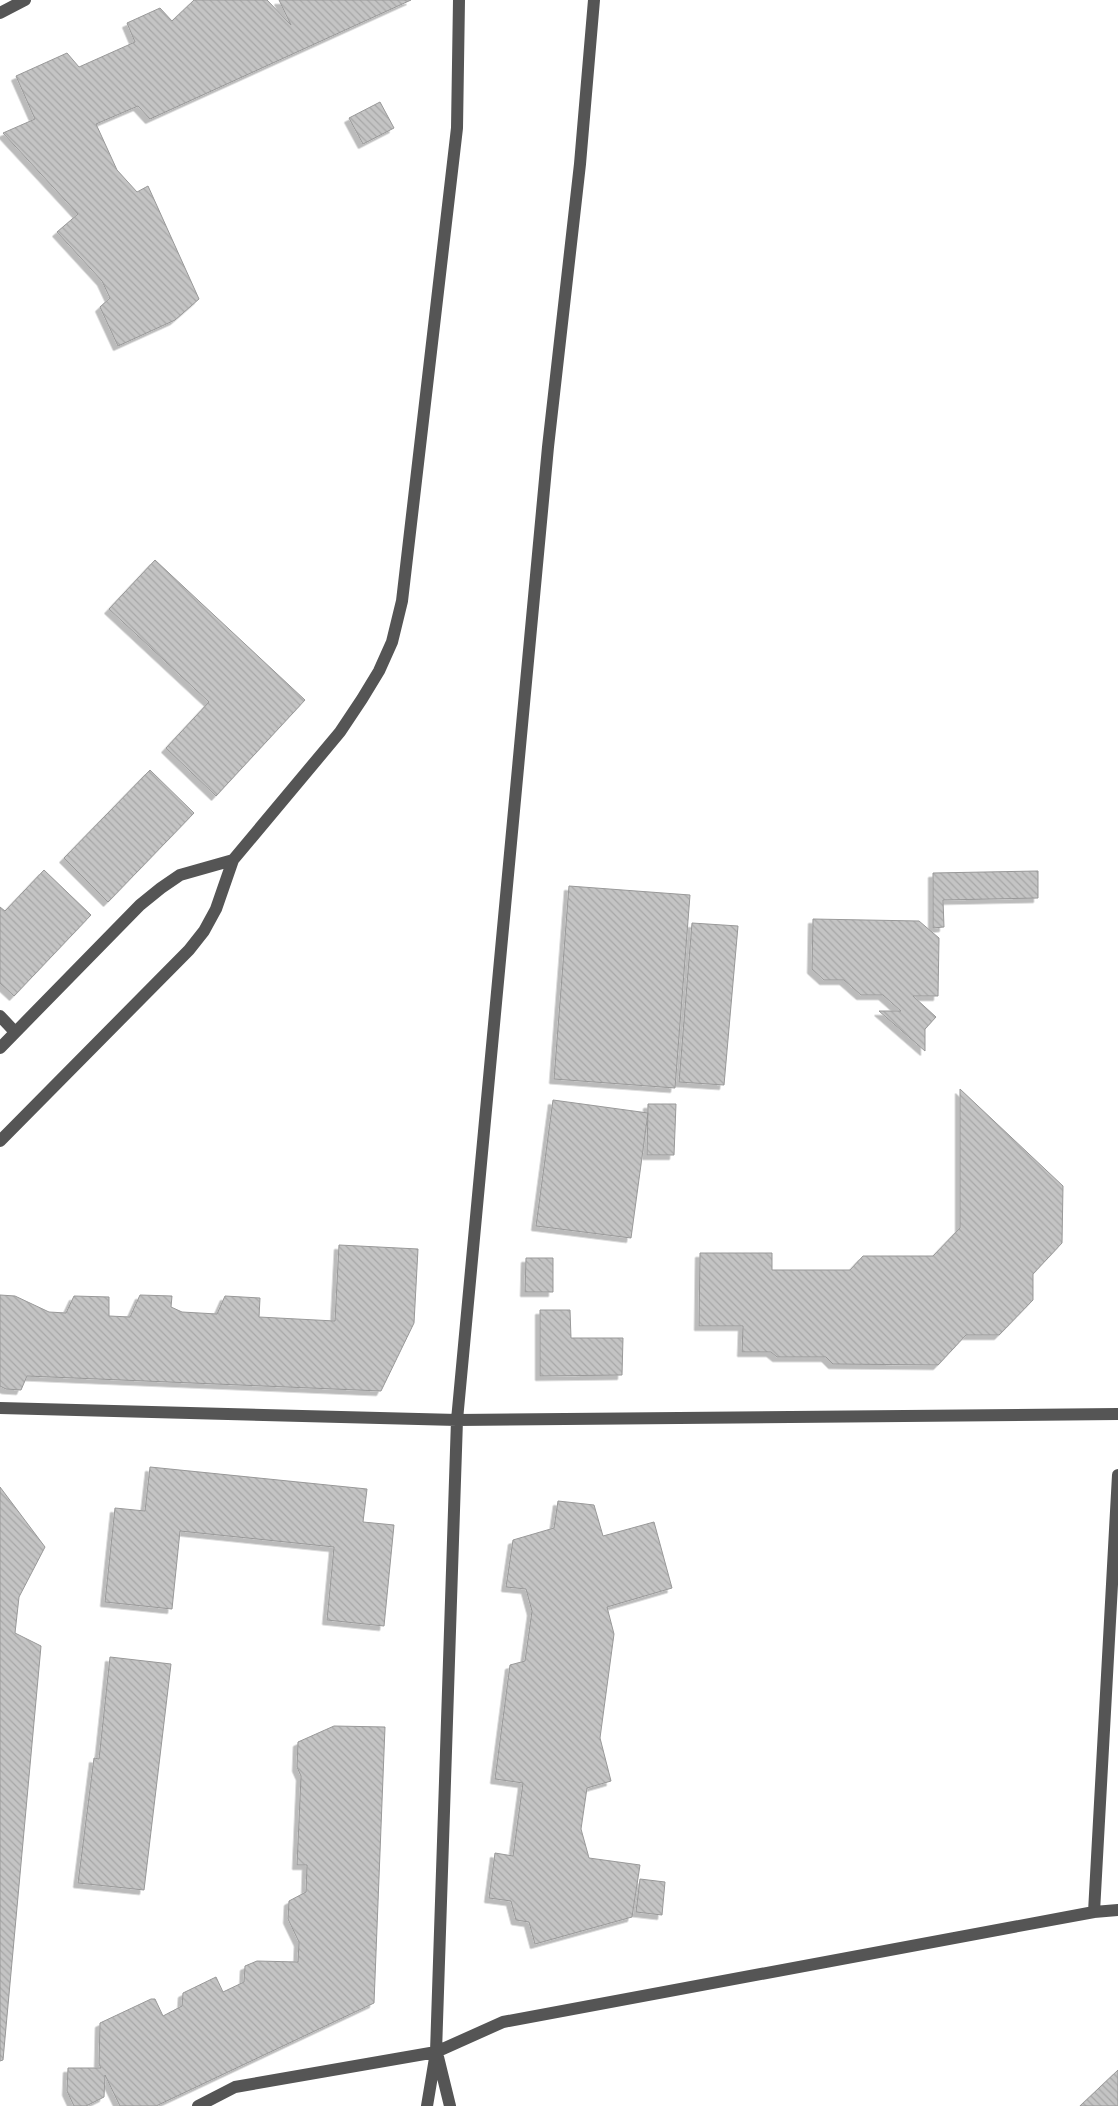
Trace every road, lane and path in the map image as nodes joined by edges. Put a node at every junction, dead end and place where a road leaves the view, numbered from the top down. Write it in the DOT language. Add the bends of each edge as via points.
graph roads {
  1 [pos="25,0"];
  2 [pos="459,0"];
  3 [pos="594,0"];
  4 [pos="0,12"];
  5 [pos="233,860"];
  6 [pos="0,1016"];
  7 [pos="15,1032"];
  8 [pos="0,1048"];
  9 [pos="0,1141"];
  10 [pos="0,1408"];
  11 [pos="1118,1414"];
  12 [pos="457,1420"];
  13 [pos="1118,1475"];
  14 [pos="1118,1910"];
  15 [pos="1094,1912"];
  16 [pos="436,2052"];
  17 [pos="198,2106"];
  18 [pos="427,2106"];
  19 [pos="450,2106"];
  1 -- 4 [label="street"];
  2 -- 5 [label="street" via="457,128 402,602 392,642 375,678 340,732"];
  3 -- 12 [label="street" via="579,174 547,457"];
  5 -- 7 [label="street" via="180,875 160,888"];
  5 -- 9 [label="street" via="216,909 189,950"];
  6 -- 7 [label="street"];
  7 -- 8 [label="street"];
  10 -- 12 [label="street"];
  11 -- 12 [label="street"];
  12 -- 16 [label="street"];
  13 -- 15 [label="street"];
  14 -- 15 [label="street"];
  15 -- 16 [label="street" via="503,2022"];
  16 -- 17 [label="street" via="235,2087"];
  16 -- 18 [label="street"];
  16 -- 19 [label="street"];
}
